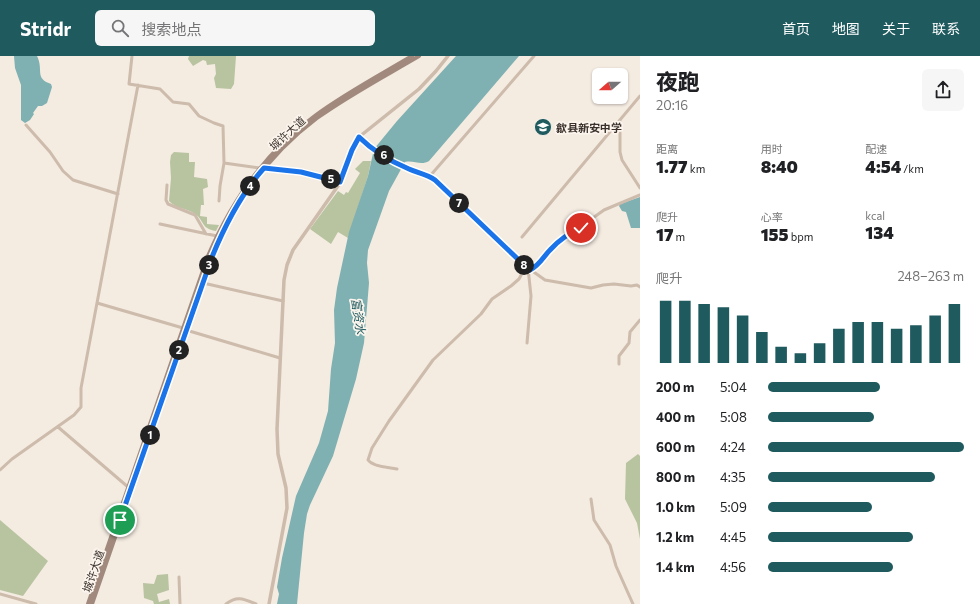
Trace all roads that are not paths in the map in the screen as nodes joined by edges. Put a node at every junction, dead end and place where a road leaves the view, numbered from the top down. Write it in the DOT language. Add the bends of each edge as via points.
graph roads {
  1 [pos="132,56"];
  2 [pos="412,56"];
  3 [pos="419,56"];
  4 [pos="448,56"];
  5 [pos="534,56"];
  6 [pos="138,85"];
  7 [pos="640,96"];
  8 [pos="620,120"];
  9 [pos="26,125"];
  10 [pos="359,137"];
  11 [pos="224,163"];
  12 [pos="262,168"];
  13 [pos="430,176"];
  14 [pos="340,182"];
  15 [pos="167,185"];
  16 [pos="640,188"];
  17 [pos="118,194"];
  18 [pos="640,195"];
  19 [pos="219,201"];
  20 [pos="160,224"];
  21 [pos="206,234"];
  22 [pos="217,236"];
  23 [pos="522,237"];
  24 [pos="528,268"];
  25 [pos="202,283"];
  26 [pos="640,287"];
  27 [pos="283,301"];
  28 [pos="97,303"];
  29 [pos="640,320"];
  30 [pos="185,329"];
  31 [pos="527,343"];
  32 [pos="280,358"];
  33 [pos="618,364"];
  34 [pos="58,427"];
  35 [pos="397,469"];
  36 [pos="0,470"];
  37 [pos="128,487"];
  38 [pos="590,499"];
  39 [pos="179,577"];
  40 [pos="0,594"];
  41 [pos="23,602"];
  42 [pos="36,604"];
  43 [pos="88,604"];
  44 [pos="92,604"];
  45 [pos="180,604"];
  46 [pos="226,604"];
  47 [pos="256,604"];
  48 [pos="269,604"];
  49 [pos="633,604"];
  1 -- 6 [label="street" via="128,83"];
  2 -- 12 [label="main road, 城许大道" via="316,115 283,142"];
  3 -- 12 [label="main road, 城许大道" via="318,118"];
  4 -- 10 [label="street" via="419,89"];
  5 -- 13 [label="street"];
  6 -- 11 [label="street" via="160,89 173,102 189,104 199,116 223,126"];
  6 -- 17 [label="street"];
  7 -- 8 [label="street"];
  8 -- 16 [label="street" via="622,160"];
  8 -- 23 [label="street"];
  9 -- 17 [label="street" via="73,180"];
  10 -- 13 [label="street" via="404,167"];
  10 -- 14 [label="street"];
  11 -- 12 [label="street"];
  11 -- 19 [label="street"];
  12 -- 14 [label="street" via="301,172"];
  12 -- 22 [label="main road, 城许大道" via="238,197"];
  12 -- 25 [label="main road, 城许大道" via="230,217"];
  13 -- 24 [label="street"];
  14 -- 27 [label="street" via="291,256 285,275"];
  15 -- 21 [label="street" via="168,204 194,215"];
  17 -- 28 [label="street"];
  18 -- 24 [label="street" via="604,210 583,227 563,237 550,249 538,266"];
  20 -- 21 [label="street"];
  21 -- 22 [label="street"];
  22 -- 30 [label="main road, 城许大道" via="208,256"];
  24 -- 26 [label="street" via="545,280 581,287 614,284"];
  24 -- 31 [label="street" via="531,296"];
  24 -- 35 [label="street" via="511,286 492,299 481,314 433,360 389,421 372,448 368,460 370,463"];
  25 -- 27 [label="street"];
  25 -- 30 [label="main road, 城许大道"];
  27 -- 32 [label="street"];
  28 -- 30 [label="street"];
  28 -- 34 [label="street" via="81,388 81,407"];
  29 -- 33 [label="street" via="630,332 629,343 619,356"];
  30 -- 32 [label="street"];
  30 -- 37 [label="main road, 城许大道"];
  30 -- 44 [label="main road, 城许大道"];
  32 -- 48 [label="street" via="277,439 287,508"];
  34 -- 36 [label="street"];
  34 -- 37 [label="street"];
  37 -- 43 [label="main road, 城许大道"];
  38 -- 49 [label="street" via="596,524 610,545 616,566"];
  39 -- 45 [label="street"];
  40 -- 41 [label="street"];
  41 -- 42 [label="street"];
  46 -- 47 [label="street" via="232,599 242,599"];
}
